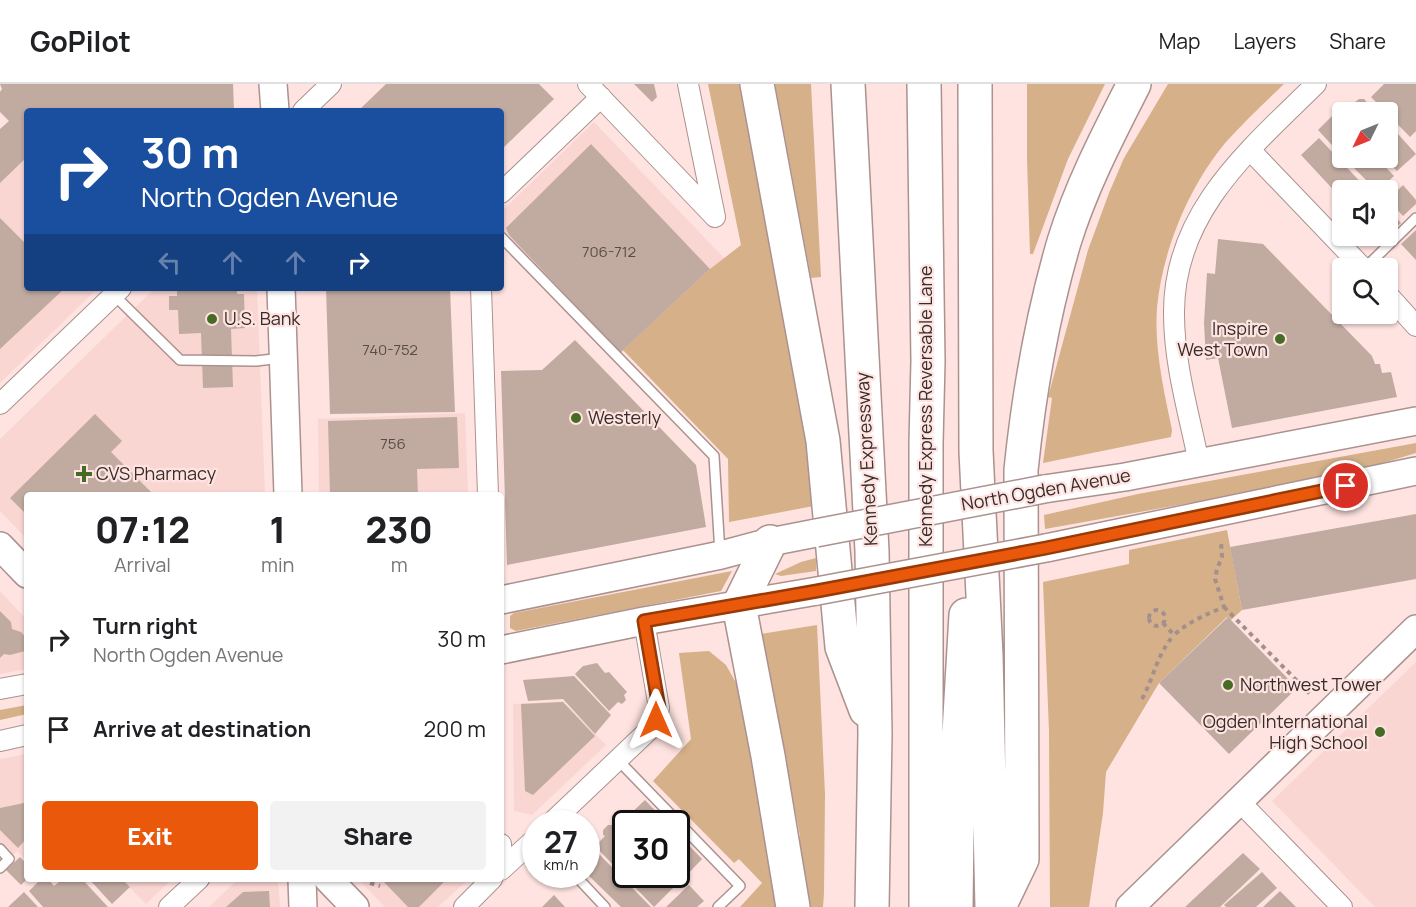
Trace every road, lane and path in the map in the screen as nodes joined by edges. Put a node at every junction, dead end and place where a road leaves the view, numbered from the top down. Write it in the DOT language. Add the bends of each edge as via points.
graph roads {
  1 [pos="273,84"];
  2 [pos="331,84"];
  3 [pos="688,84"];
  4 [pos="757,84"];
  5 [pos="848,84"];
  6 [pos="903,84"];
  7 [pos="924,84"];
  8 [pos="975,84"];
  9 [pos="1134,84"];
  10 [pos="1316,84"];
  11 [pos="594,91"];
  12 [pos="275,108"];
  13 [pos="306,108"];
  14 [pos="1250,150"];
  15 [pos="504,190"];
  16 [pos="1416,218"];
  17 [pos="504,240"];
  18 [pos="1354,258"];
  19 [pos="1374,258"];
  20 [pos="117,291"];
  21 [pos="281,291"];
  22 [pos="481,291"];
  23 [pos="1398,306"];
  24 [pos="1416,326"];
  25 [pos="283,358"];
  26 [pos="0,404"];
  27 [pos="1416,421"];
  28 [pos="926,443"];
  29 [pos="976,451"];
  30 [pos="1200,463"];
  31 [pos="1416,471"];
  32 [pos="288,492"];
  33 [pos="488,492"];
  34 [pos="770,542"];
  35 [pos="1221,542"];
  36 [pos="0,546"];
  37 [pos="721,555"];
  38 [pos="24,571"];
  39 [pos="504,599"];
  40 [pos="739,605"];
  41 [pos="1224,607"];
  42 [pos="644,621"];
  43 [pos="1163,623"];
  44 [pos="1416,629"];
  45 [pos="1174,635"];
  46 [pos="504,649"];
  47 [pos="24,685"];
  48 [pos="0,689"];
  49 [pos="1311,695"];
  50 [pos="1142,699"];
  51 [pos="875,734"];
  52 [pos="24,736"];
  53 [pos="0,741"];
  54 [pos="618,760"];
  55 [pos="1240,802"];
  56 [pos="565,810"];
  57 [pos="0,849"];
  58 [pos="522,851"];
  59 [pos="504,867"];
  60 [pos="0,868"];
  61 [pos="196,882"];
  62 [pos="302,882"];
  63 [pos="331,882"];
  64 [pos="489,882"];
  65 [pos="370,884"];
  66 [pos="380,886"];
  67 [pos="587,888"];
  68 [pos="1140,904"];
  69 [pos="170,907"];
  70 [pos="303,907"];
  71 [pos="355,907"];
  72 [pos="464,907"];
  73 [pos="605,907"];
  74 [pos="718,907"];
  75 [pos="793,907"];
  76 [pos="872,907"];
  77 [pos="926,907"];
  78 [pos="956,907"];
  79 [pos="992,907"];
  80 [pos="999,907"];
  81 [pos="1342,907"];
  1 -- 12 [label="main road"];
  2 -- 13 [label="street"];
  3 -- 11 [label="street" via="715,217"];
  4 -- 51 [label="highway" via="823,441 842,647"];
  5 -- 51 [label="highway, Kennedy Expressway" via="872,551"];
  6 -- 28 [label="highway" via="912,366"];
  7 -- 28 [label="highway, Kennedy Express Reversable Lane"];
  8 -- 29 [label="highway"];
  9 -- 80 [label="highway" via="1098,155 1065,241 1041,330 1027,408 1021,470 1022,859"];
  10 -- 14 [label="street"];
  11 -- 15 [label="street"];
  14 -- 18 [label="street"];
  14 -- 30 [label="street" via="1201,212 1179,268 1174,313 1176,347"];
  16 -- 19 [label="lane"];
  17 -- 37 [label="lane" via="714,456"];
  20 -- 25 [label="lane" via="180,360"];
  20 -- 26 [label="street"];
  21 -- 25 [label="main road"];
  22 -- 33 [label="street"];
  23 -- 24 [label="street"];
  25 -- 32 [label="main road"];
  27 -- 30 [label="main road, North Ogden Avenue"];
  28 -- 77 [label="highway, Kennedy Express Reversable Lane"];
  29 -- 78 [label="highway" via="958,750"];
  29 -- 79 [label="highway"];
  30 -- 34 [label="main road, North Ogden Avenue, bridge"];
  31 -- 40 [label="main road, bridge" via="1046,548"];
  34 -- 37 [label="main road, North Ogden Avenue"];
  34 -- 40 [label="highway"];
  35 -- 41 [label="path" via="1222,557 1215,579"];
  36 -- 38 [label="main road"];
  37 -- 39 [label="main road, North Ogden Avenue"];
  40 -- 42 [label="main road"];
  40 -- 75 [label="highway"];
  41 -- 45 [label="path" via="1201,616"];
  41 -- 49 [label="path"];
  42 -- 46 [label="main road"];
  42 -- 54 [label="street" via="659,708 649,730"];
  43 -- 43 [label="path" via="1151,624 1150,614 1161,611"];
  43 -- 45 [label="path"];
  44 -- 55 [label="main road"];
  45 -- 50 [label="path" via="1155,664"];
  47 -- 48 [label="street"];
  51 -- 76 [label="highway, Kennedy Expressway"];
  52 -- 53 [label="street"];
  54 -- 56 [label="street"];
  54 -- 74 [label="lane" via="740,886"];
  55 -- 68 [label="main road"];
  55 -- 81 [label="street"];
  57 -- 60 [label="lane" via="9,859"];
  58 -- 59 [label="street"];
  61 -- 69 [label="street"];
  62 -- 70 [label="main road"];
  63 -- 71 [label="main road"];
  64 -- 72 [label="street"];
  65 -- 66 [label="path"];
  67 -- 73 [label="lane"];
}
